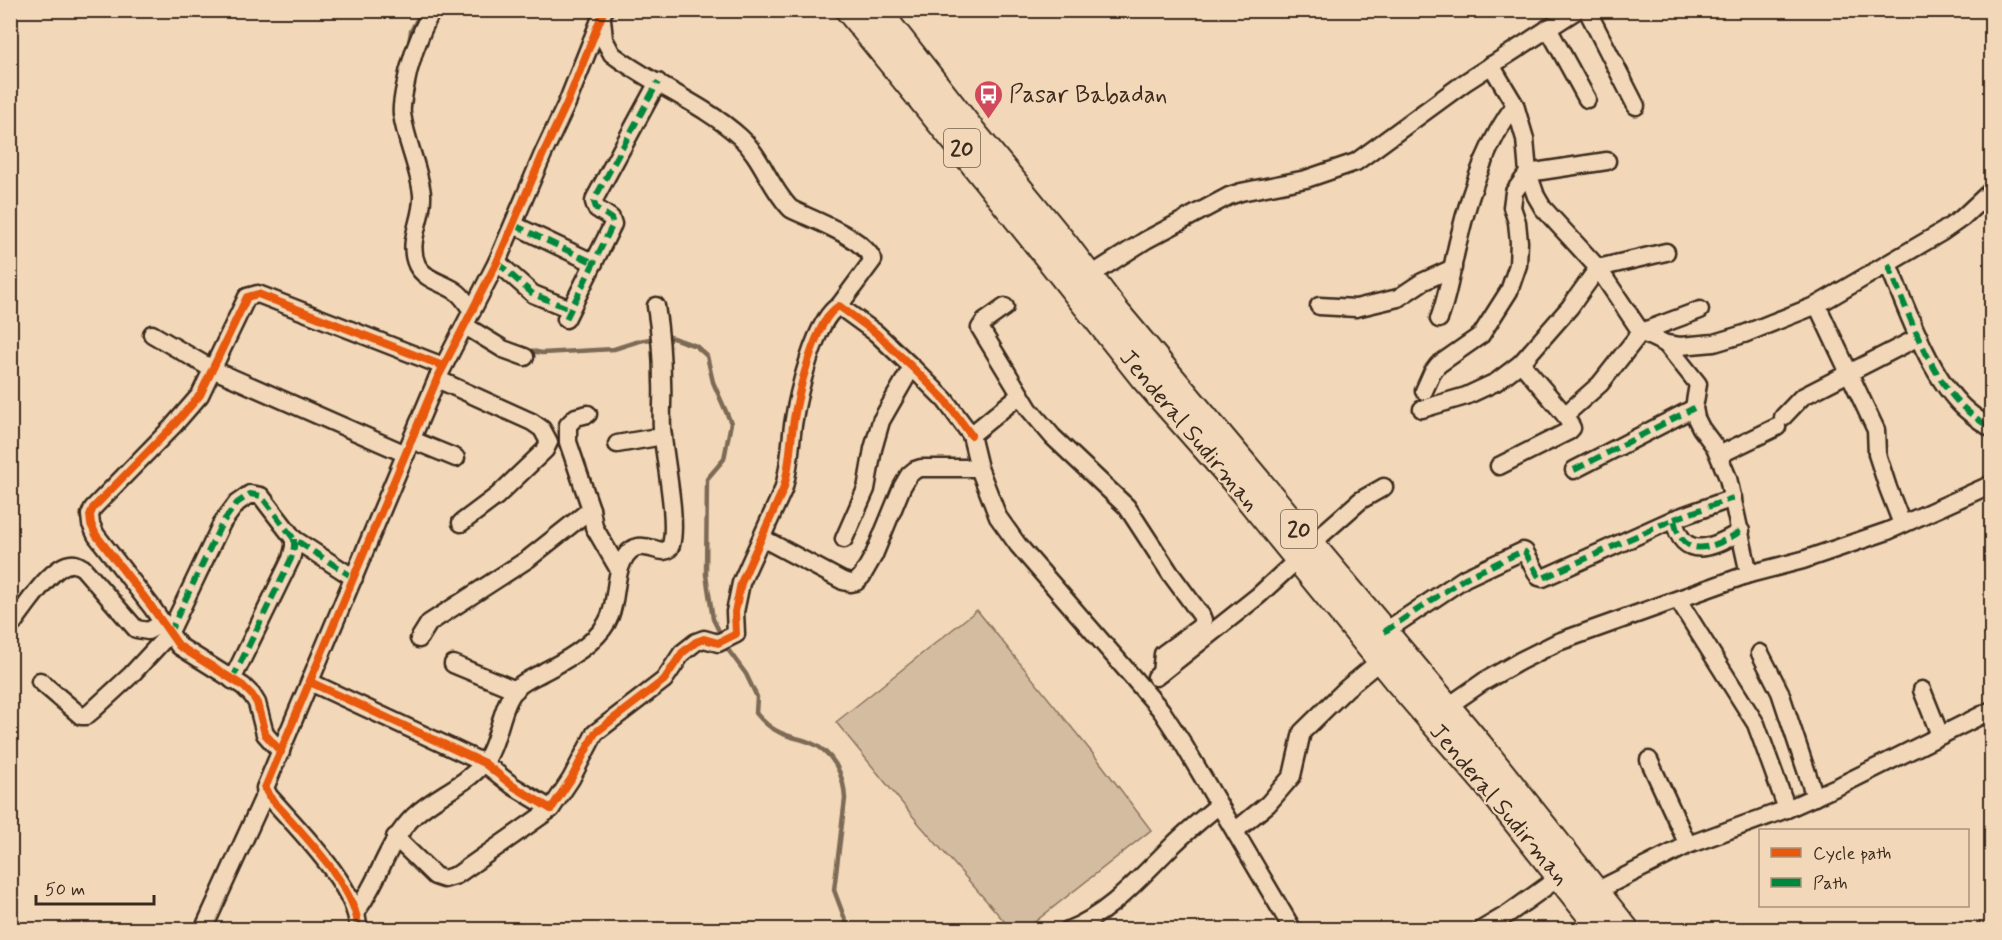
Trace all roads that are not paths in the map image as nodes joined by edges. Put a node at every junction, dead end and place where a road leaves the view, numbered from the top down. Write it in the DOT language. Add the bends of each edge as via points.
graph roads {
  1 [pos="432,10"];
  2 [pos="849,10"];
  3 [pos="877,10"];
  4 [pos="1577,10"];
  5 [pos="1587,10"];
  6 [pos="603,14"];
  7 [pos="1548,28"];
  8 [pos="1491,65"];
  9 [pos="658,82"];
  10 [pos="1587,99"];
  11 [pos="1515,105"];
  12 [pos="1636,106"];
  13 [pos="1607,161"];
  14 [pos="1528,173"];
  15 [pos="1992,190"];
  16 [pos="514,225"];
  17 [pos="1666,252"];
  18 [pos="497,262"];
  19 [pos="594,263"];
  20 [pos="1888,264"];
  21 [pos="1453,268"];
  22 [pos="1598,268"];
  23 [pos="1088,277"];
  24 [pos="1817,305"];
  25 [pos="656,306"];
  26 [pos="839,306"];
  27 [pos="1318,306"];
  28 [pos="1005,307"];
  29 [pos="1700,310"];
  30 [pos="472,311"];
  31 [pos="1439,319"];
  32 [pos="464,327"];
  33 [pos="1641,332"];
  34 [pos="152,334"];
  35 [pos="1919,337"];
  36 [pos="1666,344"];
  37 [pos="525,357"];
  38 [pos="1521,363"];
  39 [pos="912,367"];
  40 [pos="212,369"];
  41 [pos="440,372"];
  42 [pos="1851,373"];
  43 [pos="1424,391"];
  44 [pos="1020,395"];
  45 [pos="1694,408"];
  46 [pos="1422,409"];
  47 [pos="588,414"];
  48 [pos="1565,415"];
  49 [pos="1988,426"];
  50 [pos="971,435"];
  51 [pos="663,436"];
  52 [pos="1992,440"];
  53 [pos="617,444"];
  54 [pos="409,447"];
  55 [pos="1719,455"];
  56 [pos="456,458"];
  57 [pos="1499,466"];
  58 [pos="979,468"];
  59 [pos="1574,470"];
  60 [pos="1992,484"];
  61 [pos="1384,487"];
  62 [pos="1733,498"];
  63 [pos="591,509"];
  64 [pos="1674,519"];
  65 [pos="461,523"];
  66 [pos="1902,524"];
  67 [pos="1741,531"];
  68 [pos="762,538"];
  69 [pos="294,539"];
  70 [pos="844,539"];
  71 [pos="1305,552"];
  72 [pos="619,570"];
  73 [pos="1749,574"];
  74 [pos="354,578"];
  75 [pos="1678,600"];
  76 [pos="10,627"];
  77 [pos="166,629"];
  78 [pos="1384,632"];
  79 [pos="419,639"];
  80 [pos="1760,653"];
  81 [pos="1382,660"];
  82 [pos="453,664"];
  83 [pos="1161,673"];
  84 [pos="40,681"];
  85 [pos="232,681"];
  86 [pos="310,682"];
  87 [pos="1143,688"];
  88 [pos="516,690"];
  89 [pos="1922,690"];
  90 [pos="1447,707"];
  91 [pos="1992,710"];
  92 [pos="1940,735"];
  93 [pos="281,752"];
  94 [pos="1649,760"];
  95 [pos="484,764"];
  96 [pos="266,792"];
  97 [pos="1815,796"];
  98 [pos="1219,805"];
  99 [pos="551,808"];
  100 [pos="1787,809"];
  101 [pos="1235,831"];
  102 [pos="395,837"];
  103 [pos="1688,845"];
  104 [pos="1561,876"];
  105 [pos="1596,891"];
  106 [pos="356,912"];
  107 [pos="203,930"];
  108 [pos="358,930"];
  109 [pos="1068,930"];
  110 [pos="1293,930"];
  111 [pos="1482,930"];
  112 [pos="1602,930"];
  113 [pos="1626,930"];
  1 -- 30 [label="street" via="408,67 401,112 422,197 414,257 419,269 456,292"];
  2 -- 71 [label="highway, Jenderal Sudirman / 20" via="1143,377 1233,479"];
  3 -- 23 [label="highway, Jenderal Sudirman / 20"];
  4 -- 7 [label="street"];
  5 -- 12 [label="street"];
  6 -- 9 [label="street" via="604,39 612,54"];
  6 -- 16 [label="street"];
  7 -- 8 [label="street"];
  7 -- 10 [label="street"];
  8 -- 11 [label="street"];
  8 -- 23 [label="street" via="1365,156 1326,173 1229,196 1146,240"];
  9 -- 19 [label="street" via="594,202 613,225"];
  9 -- 26 [label="street" via="739,136 791,209 853,239 871,255 873,260"];
  11 -- 14 [label="street" via="1525,139"];
  11 -- 21 [label="street" via="1494,138 1478,178 1458,238"];
  13 -- 14 [label="street"];
  14 -- 22 [label="street" via="1543,208"];
  14 -- 43 [label="street" via="1514,192 1518,265 1509,291 1481,335 1438,365"];
  15 -- 20 [label="street" via="1962,218"];
  16 -- 18 [label="street"];
  16 -- 19 [label="street"];
  17 -- 22 [label="street"];
  18 -- 19 [label="street" via="533,294 568,314"];
  18 -- 30 [label="street"];
  20 -- 24 [label="street"];
  20 -- 35 [label="street"];
  21 -- 27 [label="street" via="1398,298 1356,308"];
  21 -- 31 [label="street"];
  22 -- 33 [label="street"];
  22 -- 38 [label="street"];
  23 -- 71 [label="highway, Jenderal Sudirman / 20"];
  24 -- 36 [label="street" via="1714,343"];
  24 -- 42 [label="street"];
  25 -- 51 [label="street"];
  26 -- 39 [label="street" via="876,333"];
  26 -- 68 [label="street" via="832,309 819,329 797,403 788,476"];
  28 -- 44 [label="street" via="980,328"];
  29 -- 33 [label="street"];
  30 -- 32 [label="street"];
  32 -- 37 [label="street"];
  32 -- 41 [label="street"];
  33 -- 36 [label="street"];
  33 -- 48 [label="street" via="1600,384"];
  34 -- 40 [label="street"];
  35 -- 42 [label="street"];
  35 -- 49 [label="street" via="1952,395"];
  36 -- 45 [label="street" via="1698,384"];
  38 -- 46 [label="street" via="1485,389"];
  38 -- 48 [label="street"];
  39 -- 50 [label="street" via="945,400"];
  39 -- 70 [label="street" via="881,421 866,489"];
  40 -- 41 [label="street" via="247,297 255,293"];
  40 -- 54 [label="street"];
  40 -- 77 [label="street" via="200,395 90,515 96,535"];
  41 -- 54 [label="street"];
  41 -- 65 [label="street" via="532,422 542,429 549,442 497,496"];
  42 -- 55 [label="street" via="1802,398 1780,422"];
  42 -- 66 [label="street" via="1876,430 1877,454"];
  44 -- 50 [label="street"];
  44 -- 83 [label="street" via="1053,437 1127,507 1201,615 1200,627 1163,654"];
  45 -- 55 [label="street" via="1701,428"];
  45 -- 59 [label="street"];
  47 -- 63 [label="street" via="571,421 567,433"];
  48 -- 57 [label="street" via="1572,424 1569,431"];
  49 -- 52 [label="street"];
  50 -- 58 [label="street"];
  51 -- 53 [label="street"];
  51 -- 72 [label="street" via="672,514 671,546 662,552 647,545 636,546 626,554"];
  54 -- 56 [label="street"];
  54 -- 74 [label="street"];
  55 -- 62 [label="street"];
  58 -- 68 [label="street" via="921,468 909,475 874,555 862,576 851,584"];
  58 -- 87 [label="street" via="992,504 1018,545"];
  60 -- 66 [label="street"];
  61 -- 71 [label="street" via="1361,500"];
  62 -- 64 [label="street"];
  62 -- 67 [label="street"];
  63 -- 72 [label="street" via="594,527"];
  63 -- 79 [label="street" via="528,559 429,623"];
  64 -- 67 [label="street" via="1676,532 1694,548 1708,547"];
  64 -- 78 [label="street" via="1543,578 1525,552 1520,552 1465,578"];
  66 -- 73 [label="street" via="1803,560"];
  67 -- 73 [label="street"];
  68 -- 99 [label="street" via="741,583 735,612 736,634 723,642 696,642 682,652 658,686 595,733"];
  69 -- 74 [label="street"];
  69 -- 77 [label="street" via="261,496 244,497 222,523"];
  69 -- 85 [label="street" via="291,559"];
  71 -- 78 [label="highway, Jenderal Sudirman / 20"];
  71 -- 81 [label="highway, Jenderal Sudirman / 20"];
  71 -- 83 [label="street" via="1258,596"];
  72 -- 88 [label="street" via="614,603 604,627 574,654"];
  73 -- 75 [label="street"];
  74 -- 86 [label="street"];
  75 -- 90 [label="street" via="1549,647 1483,682"];
  75 -- 100 [label="street" via="1756,724"];
  76 -- 77 [label="street" via="53,572 73,563 84,568 136,629"];
  77 -- 84 [label="street" via="131,675 86,716 75,713"];
  77 -- 85 [label="street" via="178,646"];
  78 -- 90 [label="highway, Jenderal Sudirman / 20"];
  80 -- 97 [label="street" via="1780,692"];
  81 -- 101 [label="street" via="1302,732 1292,776 1268,804"];
  81 -- 104 [label="highway, Jenderal Sudirman / 20"];
  82 -- 88 [label="street"];
  83 -- 87 [label="street"];
  85 -- 93 [label="street" via="252,695 265,734"];
  86 -- 93 [label="street"];
  86 -- 95 [label="street"];
  87 -- 98 [label="street" via="1182,742"];
  88 -- 95 [label="street"];
  89 -- 92 [label="street"];
  90 -- 105 [label="highway, Jenderal Sudirman / 20"];
  91 -- 92 [label="street"];
  92 -- 97 [label="street"];
  93 -- 96 [label="street"];
  94 -- 103 [label="street"];
  95 -- 99 [label="street"];
  95 -- 102 [label="street" via="428,805"];
  96 -- 106 [label="street" via="319,854"];
  96 -- 107 [label="street"];
  97 -- 100 [label="street"];
  98 -- 101 [label="street"];
  98 -- 109 [label="street" via="1117,899"];
  99 -- 102 [label="street" via="457,875 444,879 435,876"];
  100 -- 103 [label="street"];
  101 -- 110 [label="street"];
  102 -- 106 [label="street"];
  103 -- 105 [label="street"];
  104 -- 111 [label="street"];
  104 -- 112 [label="highway, Jenderal Sudirman / 20"];
  105 -- 113 [label="highway, Jenderal Sudirman / 20"];
  106 -- 108 [label="street"];
}
